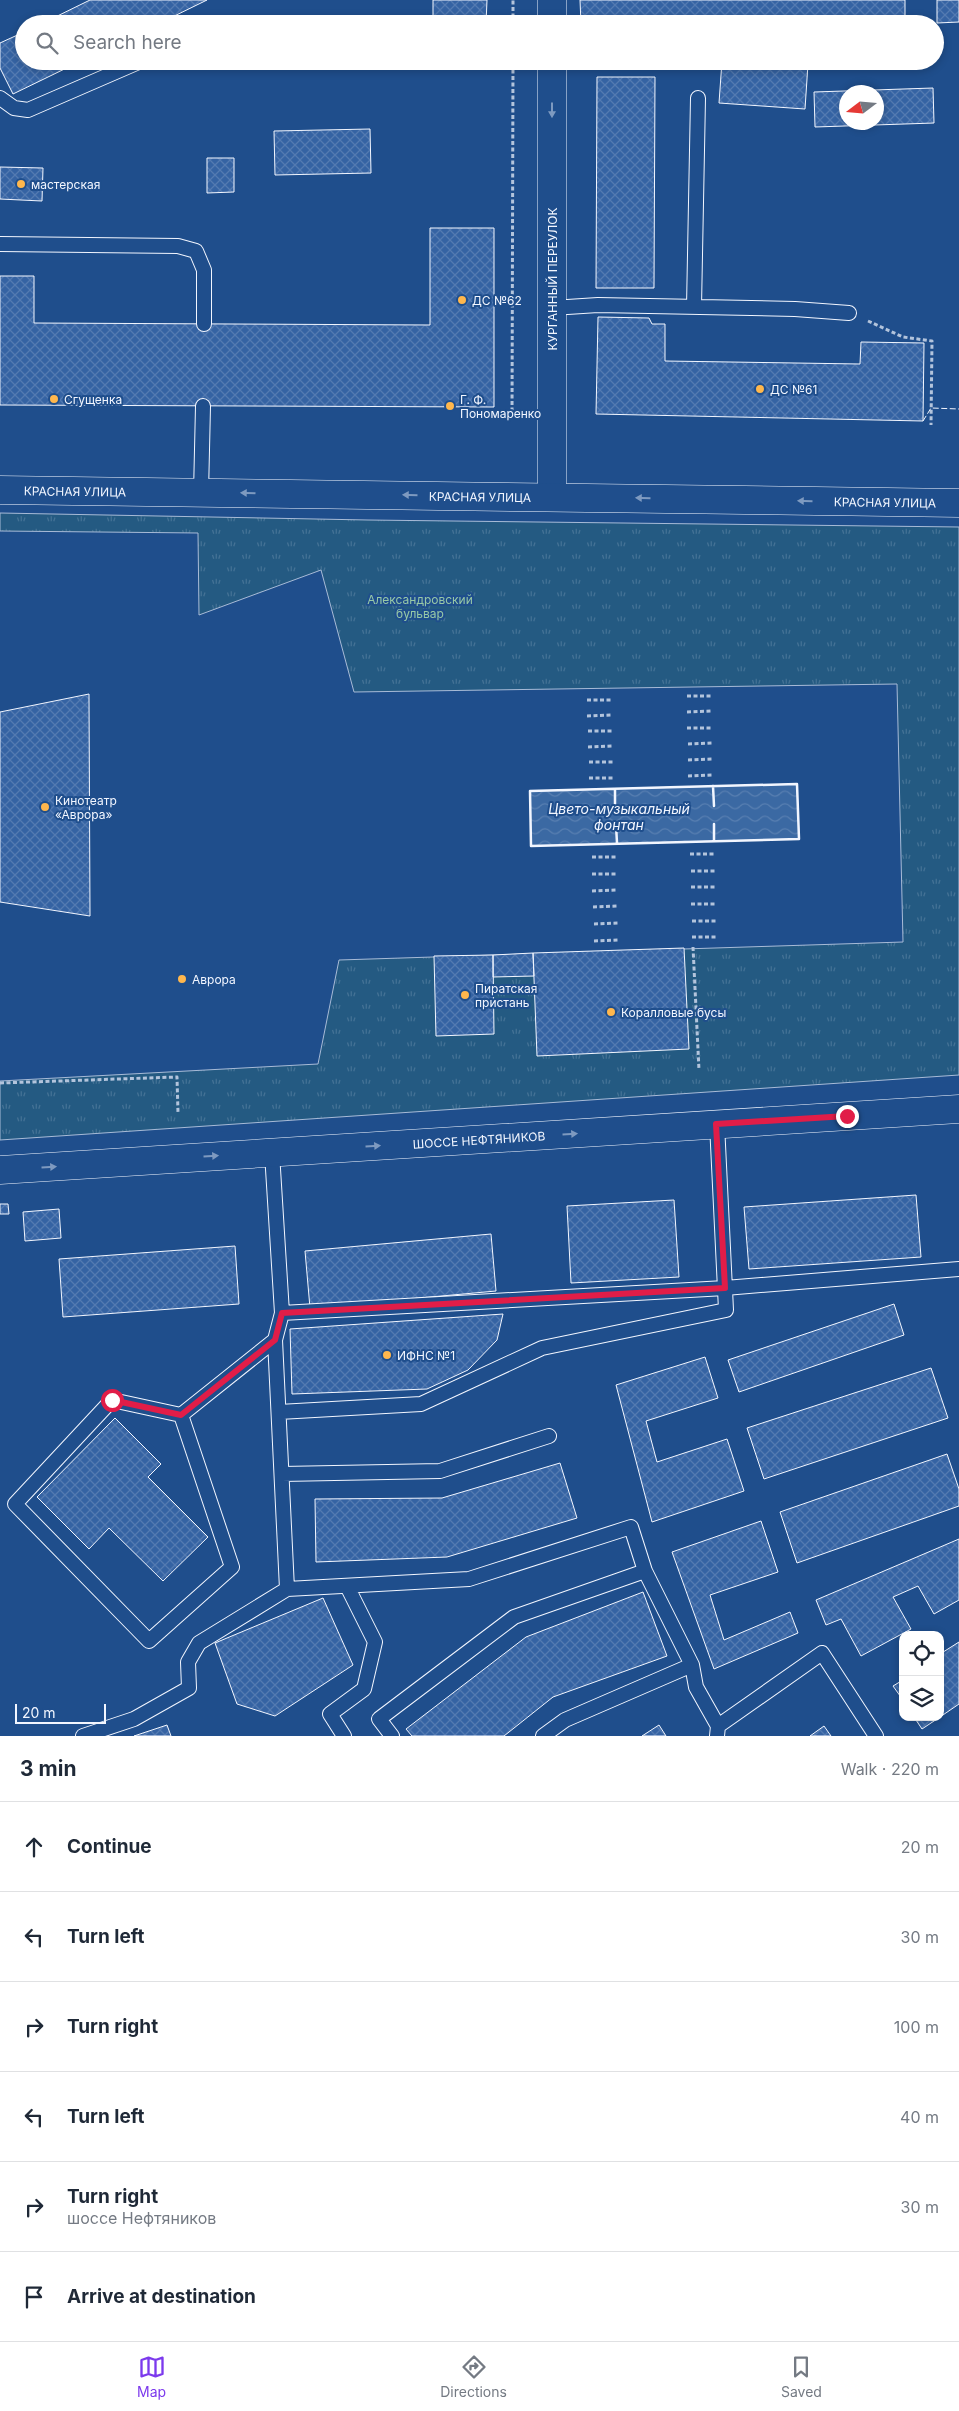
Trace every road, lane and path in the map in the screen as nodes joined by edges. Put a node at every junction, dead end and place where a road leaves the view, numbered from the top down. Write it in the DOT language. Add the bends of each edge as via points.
graph roads {
  1 [pos="513,0"];
  2 [pos="552,0"];
  3 [pos="513,15"];
  4 [pos="552,15"];
  5 [pos="120,70"];
  6 [pos="513,70"];
  7 [pos="552,70"];
  8 [pos="0,98"];
  9 [pos="698,98"];
  10 [pos="0,244"];
  11 [pos="694,307"];
  12 [pos="552,308"];
  13 [pos="849,312"];
  14 [pos="204,324"];
  15 [pos="203,406"];
  16 [pos="512,418"];
  17 [pos="931,425"];
  18 [pos="0,490"];
  19 [pos="201,493"];
  20 [pos="552,497"];
  21 [pos="959,503"];
  22 [pos="687,696"];
  23 [pos="712,696"];
  24 [pos="587,700"];
  25 [pos="612,700"];
  26 [pos="712,711"];
  27 [pos="687,712"];
  28 [pos="612,715"];
  29 [pos="587,716"];
  30 [pos="687,728"];
  31 [pos="712,728"];
  32 [pos="588,731"];
  33 [pos="613,731"];
  34 [pos="688,744"];
  35 [pos="713,744"];
  36 [pos="614,746"];
  37 [pos="588,747"];
  38 [pos="713,759"];
  39 [pos="688,760"];
  40 [pos="589,762"];
  41 [pos="614,762"];
  42 [pos="713,775"];
  43 [pos="688,776"];
  44 [pos="589,778"];
  45 [pos="615,778"];
  46 [pos="690,854"];
  47 [pos="715,854"];
  48 [pos="592,857"];
  49 [pos="617,857"];
  50 [pos="691,871"];
  51 [pos="715,871"];
  52 [pos="592,874"];
  53 [pos="618,874"];
  54 [pos="691,887"];
  55 [pos="716,887"];
  56 [pos="592,890"];
  57 [pos="618,890"];
  58 [pos="691,904"];
  59 [pos="716,904"];
  60 [pos="618,906"];
  61 [pos="593,907"];
  62 [pos="692,921"];
  63 [pos="716,921"];
  64 [pos="594,924"];
  65 [pos="619,924"];
  66 [pos="692,937"];
  67 [pos="717,937"];
  68 [pos="594,940"];
  69 [pos="619,940"];
  70 [pos="692,947"];
  71 [pos="699,1070"];
  72 [pos="0,1083"];
  73 [pos="959,1109"];
  74 [pos="178,1113"];
  75 [pos="716,1124"];
  76 [pos="272,1152"];
  77 [pos="0,1170"];
  78 [pos="959,1269"];
  79 [pos="725,1288"];
  80 [pos="282,1313"];
  81 [pos="275,1340"];
  82 [pos="279,1412"];
  83 [pos="181,1415"];
  84 [pos="549,1436"];
  85 [pos="282,1474"];
  86 [pos="645,1571"];
  87 [pos="347,1586"];
  88 [pos="287,1589"];
  89 [pos="692,1665"];
  90 [pos="718,1731"];
  91 [pos="83,1736"];
  92 [pos="344,1736"];
  93 [pos="392,1736"];
  94 [pos="543,1736"];
  95 [pos="876,1736"];
  1 -- 3 [label="path"];
  2 -- 4 [label="main road"];
  5 -- 8 [label="lane" via="28,110 14,108"];
  6 -- 16 [label="path"];
  7 -- 12 [label="main road, КУРГАННЫЙ ПЕРЕУЛОК, one-way"];
  9 -- 11 [label="lane"];
  10 -- 14 [label="lane" via="178,246 196,251 204,270"];
  11 -- 12 [label="lane" via="598,305"];
  11 -- 13 [label="lane"];
  12 -- 20 [label="main road, КУРГАННЫЙ ПЕРЕУЛОК"];
  13 -- 17 [label="path" via="903,337 932,340"];
  15 -- 19 [label="lane"];
  18 -- 19 [label="main road, КРАСНАЯ УЛИЦА"];
  20 -- 19 [label="main road, КРАСНАЯ УЛИЦА, one-way"];
  21 -- 20 [label="main road, КРАСНАЯ УЛИЦА, one-way"];
  22 -- 23 [label="path"];
  24 -- 25 [label="path"];
  26 -- 27 [label="path"];
  28 -- 29 [label="path"];
  30 -- 31 [label="path"];
  32 -- 33 [label="path"];
  34 -- 35 [label="path"];
  36 -- 37 [label="path"];
  38 -- 39 [label="path"];
  40 -- 41 [label="path"];
  42 -- 43 [label="path"];
  44 -- 45 [label="path"];
  46 -- 47 [label="path"];
  48 -- 49 [label="path"];
  50 -- 51 [label="path"];
  52 -- 53 [label="path"];
  54 -- 55 [label="path"];
  56 -- 57 [label="path"];
  58 -- 59 [label="path"];
  60 -- 61 [label="path"];
  62 -- 63 [label="path"];
  64 -- 65 [label="path"];
  66 -- 67 [label="path"];
  68 -- 69 [label="path"];
  70 -- 71 [label="path"];
  72 -- 74 [label="path" via="177,1077"];
  73 -- 75 [label="main road, ШОССЕ НЕФТЯНИКОВ"];
  76 -- 75 [label="main road, ШОССЕ НЕФТЯНИКОВ, one-way"];
  75 -- 79 [label="lane"];
  77 -- 76 [label="main road, ШОССЕ НЕФТЯНИКОВ, one-way"];
  76 -- 80 [label="lane"];
  78 -- 79 [label="lane"];
  79 -- 80 [label="lane"];
  79 -- 82 [label="lane" via="726,1310 542,1348 421,1404"];
  80 -- 81 [label="lane"];
  81 -- 82 [label="lane"];
  81 -- 83 [label="lane"];
  82 -- 85 [label="lane"];
  83 -- 83 [label="lane" via="232,1567 149,1641 15,1504 112,1400"];
  84 -- 85 [label="lane" via="440,1471"];
  85 -- 88 [label="lane"];
  86 -- 87 [label="lane" via="631,1527 468,1579"];
  86 -- 89 [label="lane"];
  86 -- 93 [label="lane" via="514,1617 379,1719"];
  87 -- 88 [label="lane"];
  87 -- 92 [label="lane" via="374,1642 364,1689 330,1714"];
  88 -- 91 [label="lane" via="199,1643 188,1662 189,1688 134,1719"];
  89 -- 90 [label="lane" via="696,1687"];
  89 -- 94 [label="lane" via="564,1720"];
  90 -- 95 [label="lane" via="822,1653"];
}
